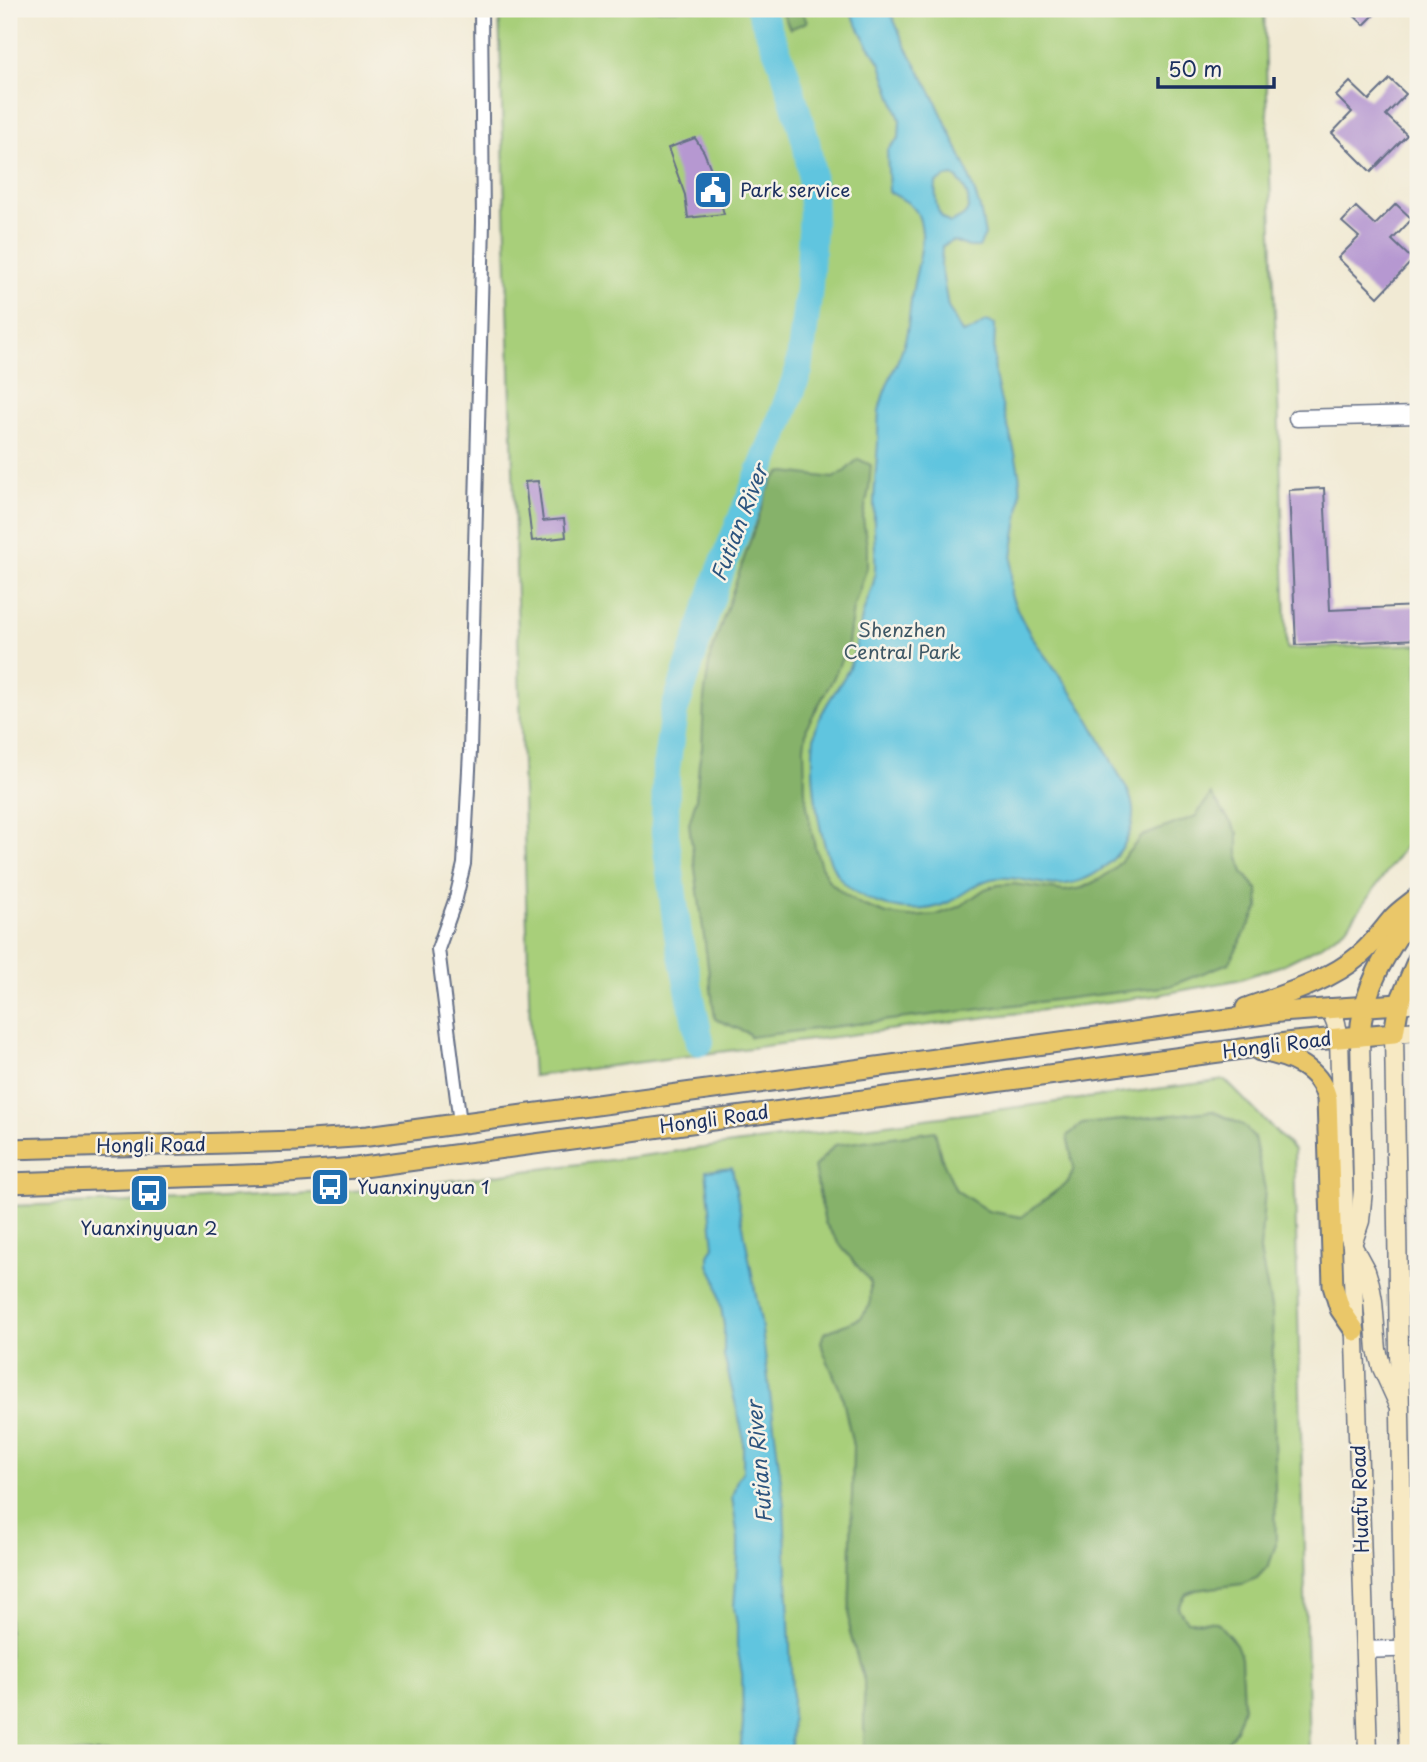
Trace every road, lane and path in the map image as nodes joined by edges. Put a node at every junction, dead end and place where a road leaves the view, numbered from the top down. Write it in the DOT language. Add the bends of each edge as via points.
graph roads {
  1 [pos="481,9"];
  2 [pos="1418,415"];
  3 [pos="1297,418"];
  4 [pos="1418,897"];
  5 [pos="1418,904"];
  6 [pos="1418,959"];
  7 [pos="1409,1003"];
  8 [pos="1363,1006"];
  9 [pos="1330,1009"];
  10 [pos="1209,1021"];
  11 [pos="1418,1031"];
  12 [pos="1395,1033"];
  13 [pos="1360,1036"];
  14 [pos="1339,1038"];
  15 [pos="1245,1049"];
  16 [pos="460,1123"];
  17 [pos="9,1149"];
  18 [pos="9,1183"];
  19 [pos="1352,1245"];
  20 [pos="1355,1331"];
  21 [pos="1400,1410"];
  22 [pos="1411,1648"];
  23 [pos="1364,1650"];
  24 [pos="1368,1753"];
  25 [pos="1408,1753"];
  1 -- 16 [label="street" via="483,235 470,751 464,864 438,949"];
  2 -- 3 [label="street"];
  4 -- 10 [label="main road" via="1394,916 1359,957 1336,972"];
  5 -- 8 [label="main road, Huafu Road" via="1377,970"];
  6 -- 7 [label="main road, Huafu Road"];
  7 -- 8 [label="main road, Hongli Road"];
  7 -- 12 [label="main road, Huafu Road"];
  8 -- 9 [label="main road, Hongli Road"];
  8 -- 13 [label="main road, Huafu Road"];
  9 -- 10 [label="main road, Hongli Road"];
  9 -- 14 [label="main road, Huafu Road"];
  10 -- 16 [label="main road, Hongli Road"];
  11 -- 12 [label="main road, Hongli Road"];
  12 -- 13 [label="main road, Hongli Road"];
  12 -- 21 [label="main road, Huafu Road"];
  13 -- 14 [label="main road, Hongli Road"];
  13 -- 19 [label="main road, Huafu Road" via="1363,1189"];
  14 -- 15 [label="main road, Hongli Road"];
  14 -- 19 [label="main road, Huafu Road" via="1344,1211"];
  15 -- 18 [label="main road, Hongli Road" via="376,1166 301,1173"];
  15 -- 20 [label="main road" via="1298,1063 1311,1070 1325,1090 1333,1286 1340,1309"];
  16 -- 17 [label="main road, Hongli Road" via="331,1139"];
  19 -- 20 [label="main road, Huafu Road"];
  19 -- 21 [label="main road, Huafu Road" via="1366,1271 1377,1350"];
  20 -- 23 [label="main road, Huafu Road"];
  21 -- 22 [label="main road, Huafu Road"];
  22 -- 23 [label="street"];
  22 -- 25 [label="main road, Huafu Road"];
  23 -- 24 [label="main road, Huafu Road"];
}
